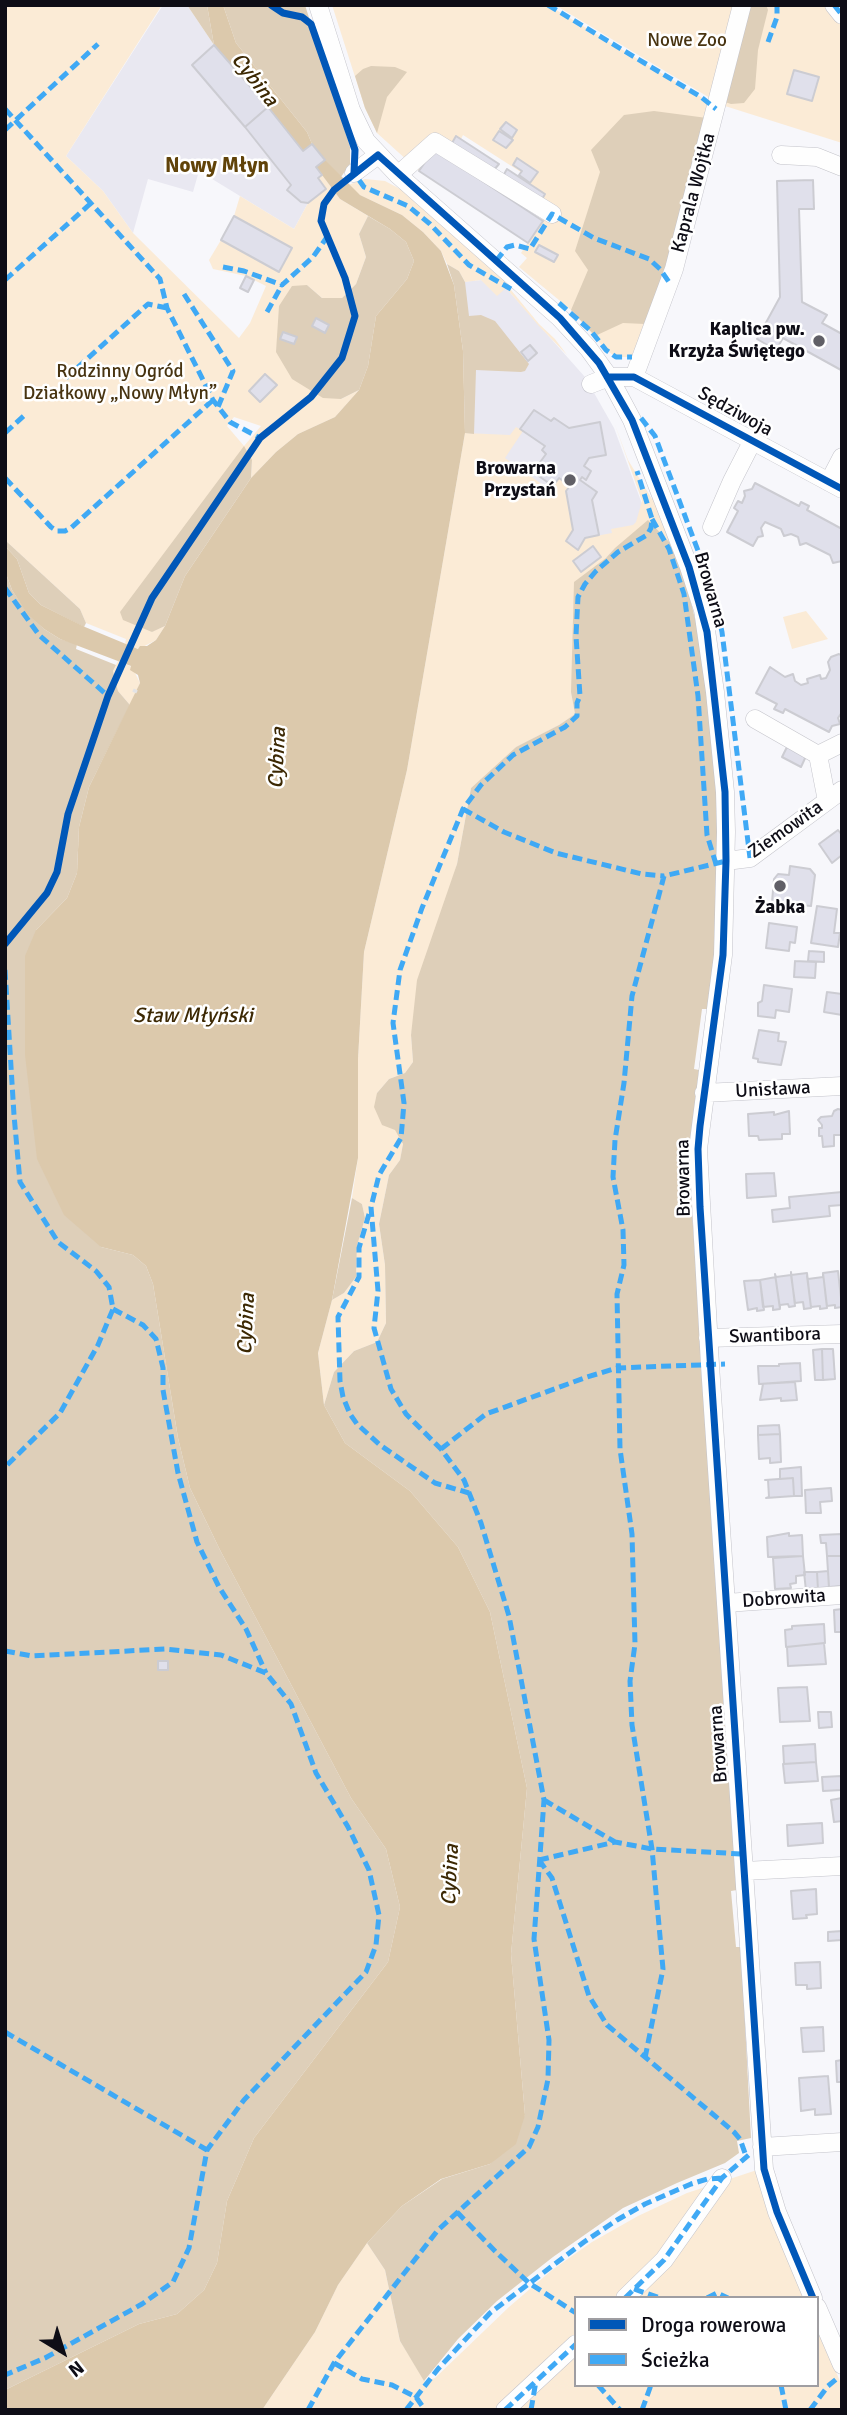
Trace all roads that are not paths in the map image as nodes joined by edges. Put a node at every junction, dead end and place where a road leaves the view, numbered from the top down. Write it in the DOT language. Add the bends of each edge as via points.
graph roads {
  1 [pos="318,5"];
  2 [pos="742,5"];
  3 [pos="834,5"];
  4 [pos="842,15"];
  5 [pos="378,155"];
  6 [pos="781,155"];
  7 [pos="842,167"];
  8 [pos="354,173"];
  9 [pos="398,175"];
  10 [pos="552,214"];
  11 [pos="609,377"];
  12 [pos="634,377"];
  13 [pos="591,384"];
  14 [pos="753,440"];
  15 [pos="842,457"];
  16 [pos="835,485"];
  17 [pos="712,527"];
  18 [pos="755,719"];
  19 [pos="842,744"];
  20 [pos="818,755"];
  21 [pos="834,795"];
  22 [pos="726,861"];
  23 [pos="842,1086"];
  24 [pos="704,1094"];
  25 [pos="842,1334"];
  26 [pos="708,1338"];
  27 [pos="842,1595"];
  28 [pos="726,1603"];
  29 [pos="842,1866"];
  30 [pos="744,1871"];
  31 [pos="842,2142"];
  32 [pos="762,2147"];
  33 [pos="722,2178"];
  34 [pos="627,2296"];
  35 [pos="812,2296"];
  36 [pos="819,2312"];
  37 [pos="574,2346"];
  38 [pos="842,2365"];
  39 [pos="505,2410"];
  1 -- 5 [label="street, Browarna" via="351,110"];
  2 -- 12 [label="street, Kaprala Wojtka" via="674,269"];
  3 -- 4 [label="street"];
  5 -- 8 [label="street"];
  5 -- 9 [label="street, Browarna"];
  6 -- 7 [label="street" via="817,157"];
  9 -- 10 [label="street" via="435,142"];
  9 -- 11 [label="street, Browarna" via="560,318"];
  11 -- 12 [label="street, Sędziwoja"];
  11 -- 13 [label="street"];
  11 -- 22 [label="street, Browarna" via="632,420 703,610 723,770"];
  12 -- 14 [label="street, Sędziwoja"];
  14 -- 16 [label="street, Sędziwoja"];
  14 -- 17 [label="street"];
  15 -- 16 [label="street"];
  18 -- 20 [label="street"];
  19 -- 20 [label="street"];
  20 -- 21 [label="street"];
  21 -- 22 [label="street, Ziemowita" via="750,858"];
  22 -- 24 [label="street, Browarna" via="723,955"];
  23 -- 24 [label="street, Unisława"];
  24 -- 26 [label="street, Browarna" via="698,1173"];
  25 -- 26 [label="street, Swantibora"];
  26 -- 28 [label="street, Browarna"];
  27 -- 28 [label="street, Dobrowita"];
  28 -- 30 [label="street, Browarna"];
  29 -- 30 [label="street"];
  30 -- 32 [label="street, Browarna"];
  31 -- 32 [label="street"];
  32 -- 35 [label="street, Browarna" via="770,2192"];
  33 -- 34 [label="street" via="664,2260"];
  36 -- 38 [label="street"];
  37 -- 39 [label="street"];
}
